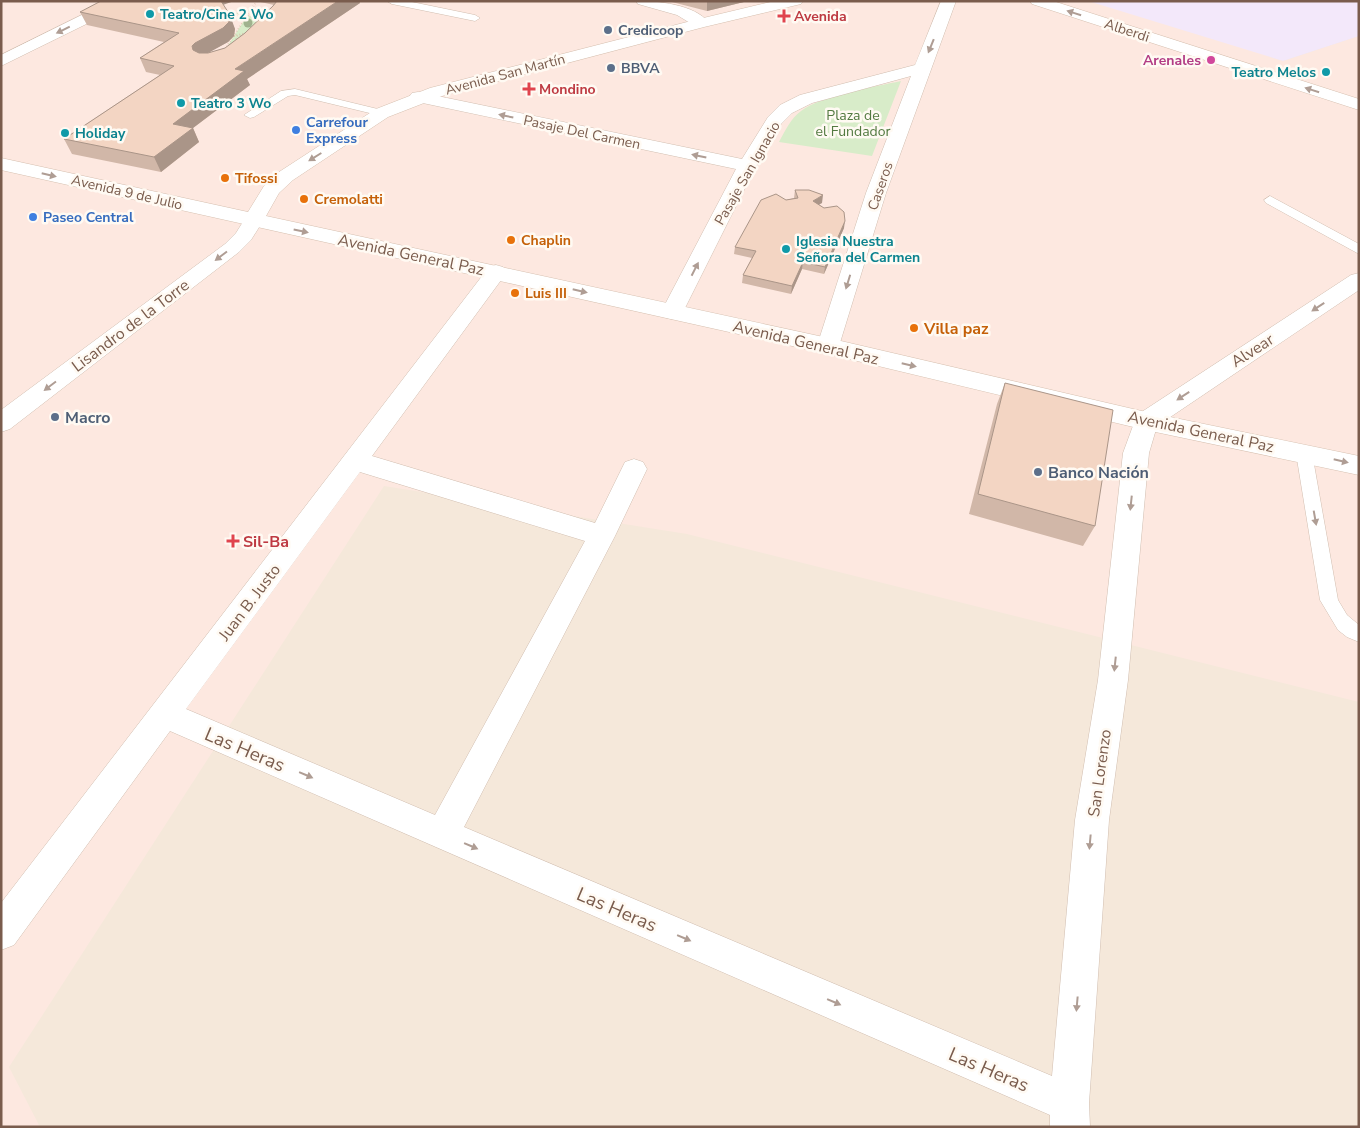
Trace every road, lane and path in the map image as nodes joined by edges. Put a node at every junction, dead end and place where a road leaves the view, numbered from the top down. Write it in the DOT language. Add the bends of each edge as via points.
graph roads {
  1 [pos="122,1"];
  2 [pos="257,1"];
  3 [pos="392,1"];
  4 [pos="642,1"];
  5 [pos="796,1"];
  6 [pos="949,1"];
  7 [pos="1037,1"];
  8 [pos="422,4"];
  9 [pos="222,10"];
  10 [pos="251,10"];
  11 [pos="247,16"];
  12 [pos="475,18"];
  13 [pos="701,23"];
  14 [pos="250,33"];
  15 [pos="253,35"];
  16 [pos="230,36"];
  17 [pos="234,36"];
  18 [pos="240,44"];
  19 [pos="221,56"];
  20 [pos="1,61"];
  21 [pos="922,68"];
  22 [pos="418,98"];
  23 [pos="1359,105"];
  24 [pos="382,113"];
  25 [pos="250,115"];
  26 [pos="1,164"];
  27 [pos="747,166"];
  28 [pos="1270,200"];
  29 [pos="254,221"];
  30 [pos="1359,250"];
  31 [pos="496,272"];
  32 [pos="1359,280"];
  33 [pos="672,312"];
  34 [pos="828,346"];
  35 [pos="1146,421"];
  36 [pos="1,423"];
  37 [pos="1304,453"];
  38 [pos="356,461"];
  39 [pos="1359,466"];
  40 [pos="634,469"];
  41 [pos="602,536"];
  42 [pos="1359,634"];
  43 [pos="164,714"];
  44 [pos="443,834"];
  45 [pos="1,932"];
  46 [pos="1070,1115"];
  1 -- 20 [label="street, one-way"];
  2 -- 10 [label="path"];
  3 -- 8 [label="lane"];
  4 -- 13 [label="street" via="682,12"];
  5 -- 13 [label="street, Avenida San Martín"];
  6 -- 21 [label="street, Caseros, one-way"];
  23 -- 7 [label="street, Alberdi, one-way"];
  8 -- 12 [label="lane"];
  9 -- 11 [label="path"];
  10 -- 11 [label="path"];
  10 -- 11 [label="path" via="265,21"];
  11 -- 17 [label="path"];
  13 -- 22 [label="street, Avenida San Martín"];
  14 -- 17 [label="path"];
  15 -- 17 [label="path, bridge"];
  16 -- 17 [label="path"];
  17 -- 18 [label="path"];
  17 -- 19 [label="path"];
  21 -- 27 [label="street, Pasaje San Ignacio" via="806,99 786,109 774,121"];
  21 -- 34 [label="street, Caseros, one-way" via="876,193"];
  22 -- 24 [label="street, Avenida San Martín"];
  27 -- 22 [label="street, Pasaje Del Carmen, one-way"];
  24 -- 25 [label="lane" via="295,92 285,94"];
  24 -- 29 [label="street, Avenida San Martín, one-way" via="286,176 271,190"];
  26 -- 29 [label="street, Avenida 9 de Julio, one-way"];
  33 -- 27 [label="street, Pasaje San Ignacio, one-way"];
  28 -- 30 [label="lane"];
  29 -- 31 [label="street, Avenida General Paz, one-way"];
  29 -- 36 [label="street, Lisandro de la Torre, one-way" via="232,248"];
  31 -- 33 [label="street, Avenida General Paz, one-way"];
  31 -- 38 [label="street, Juan B. Justo"];
  32 -- 35 [label="street, Alvear, one-way"];
  33 -- 34 [label="street, Avenida General Paz"];
  34 -- 35 [label="street, Avenida General Paz, one-way"];
  35 -- 37 [label="street, Avenida General Paz"];
  35 -- 46 [label="street, San Lorenzo, one-way" via="1136,453 1113,680 1092,820"];
  37 -- 39 [label="street, Avenida General Paz, one-way"];
  37 -- 42 [label="lane, one-way" via="1329,600 1338,618"];
  38 -- 41 [label="street"];
  38 -- 43 [label="street, Juan B. Justo"];
  40 -- 41 [label="street"];
  41 -- 44 [label="street"];
  43 -- 44 [label="street, Las Heras, one-way"];
  43 -- 45 [label="street, Juan B. Justo"];
  44 -- 46 [label="street, Las Heras, one-way"];
}
